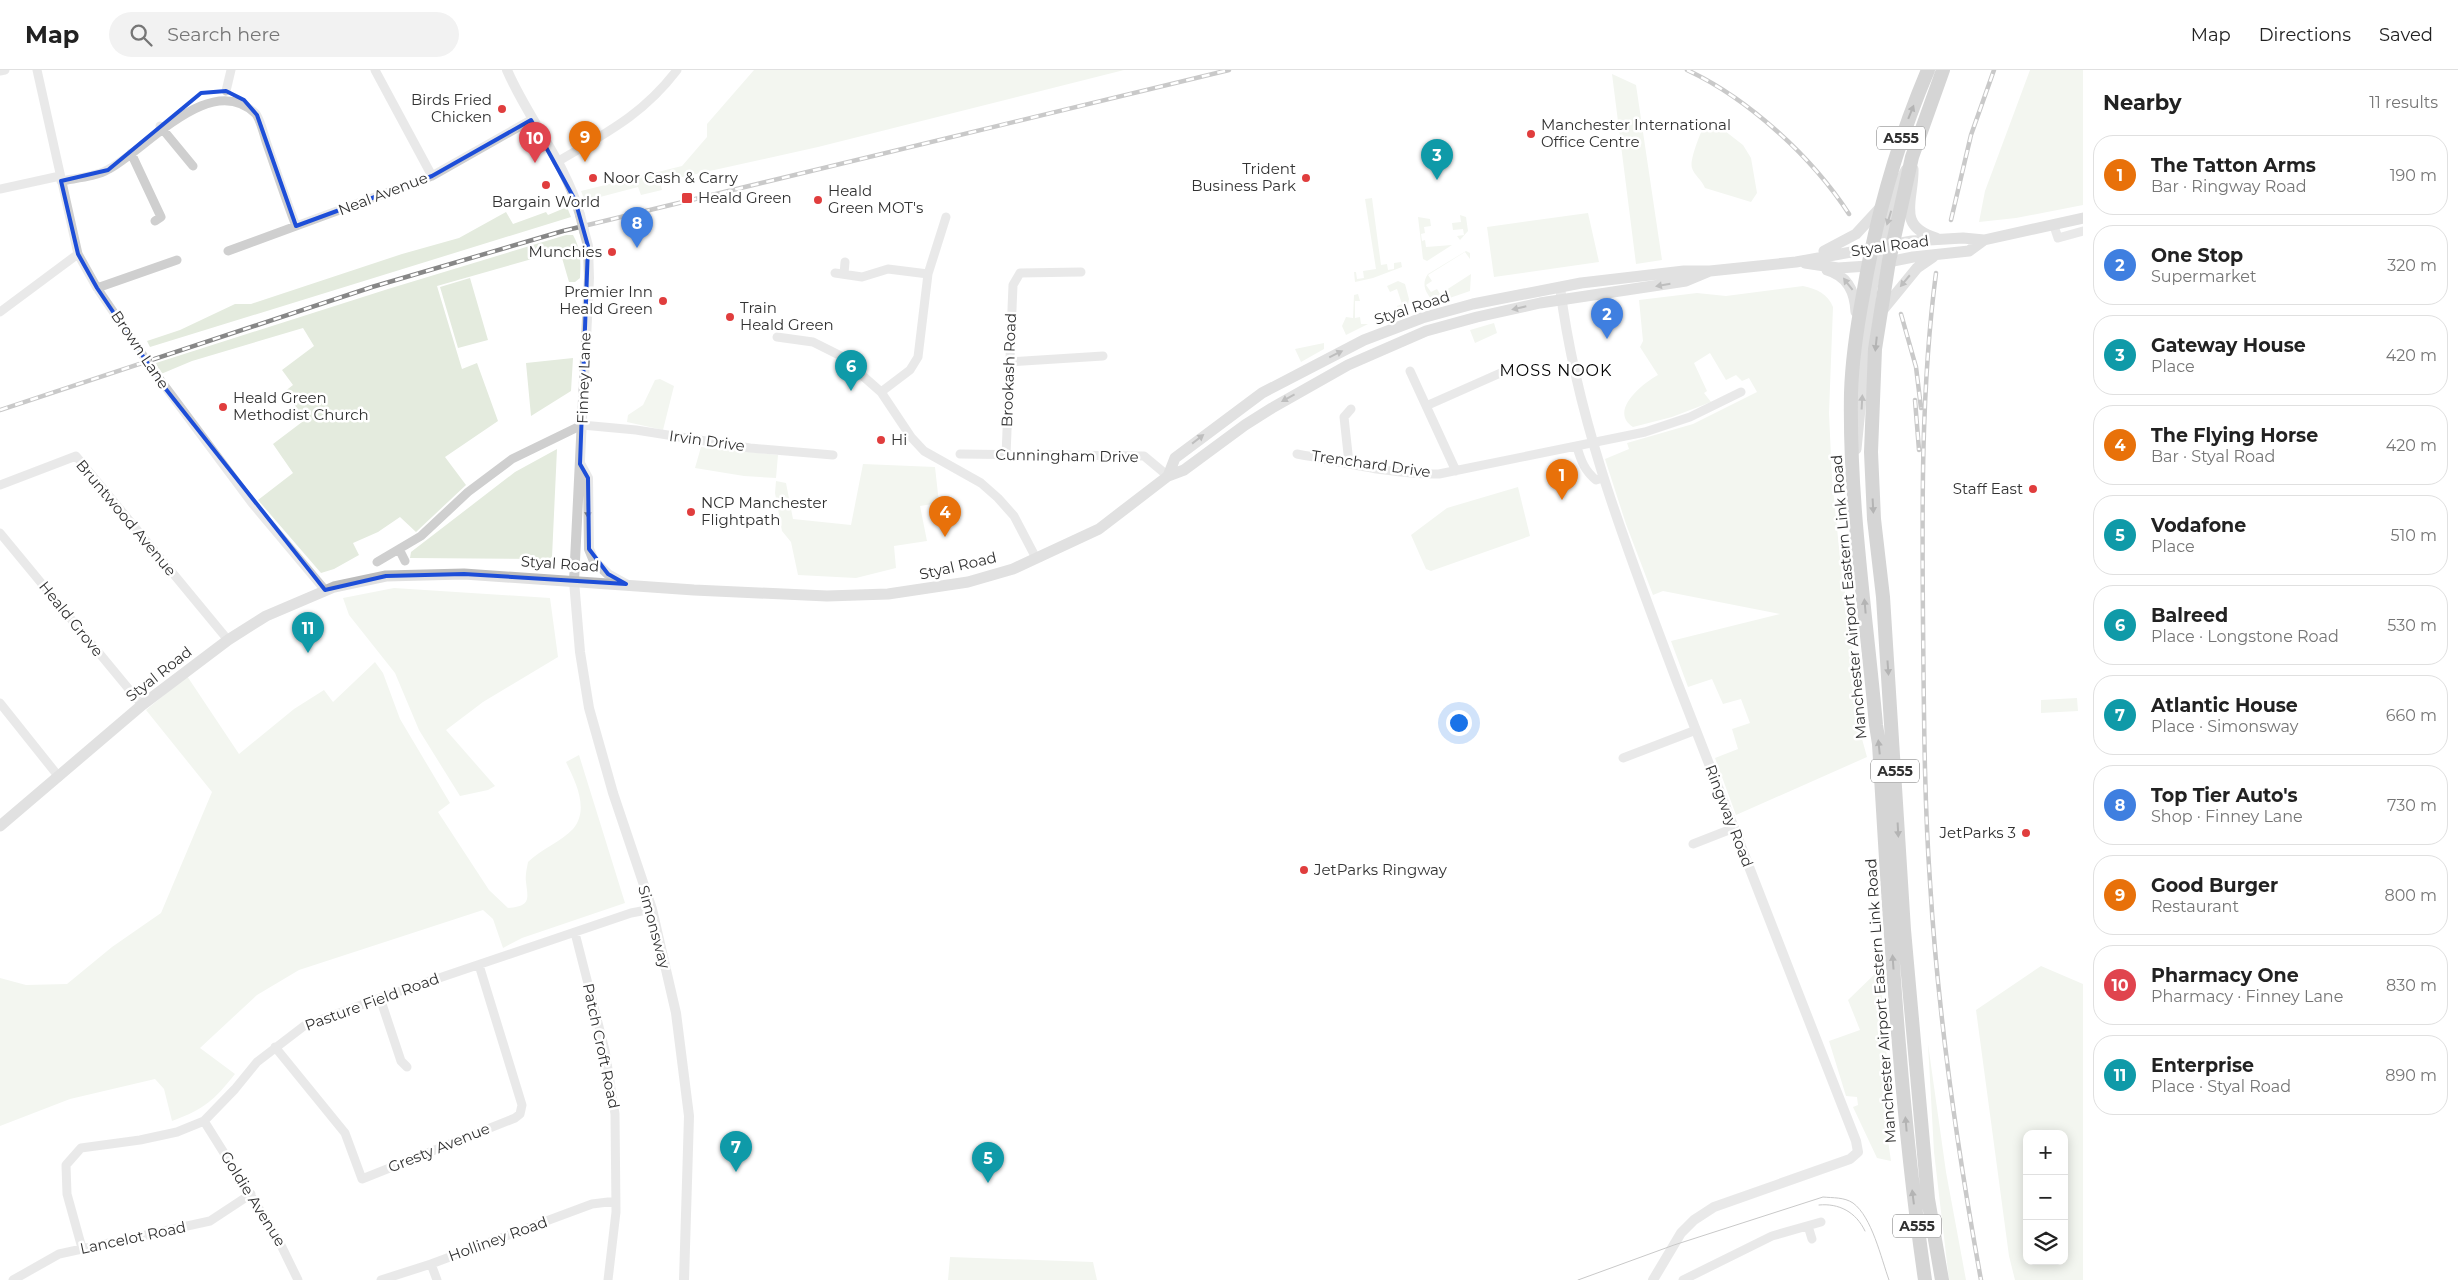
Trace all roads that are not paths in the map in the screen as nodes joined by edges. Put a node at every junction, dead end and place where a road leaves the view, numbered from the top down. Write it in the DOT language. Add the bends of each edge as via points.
graph roads {
  1 [pos="5,70"];
  2 [pos="37,70"];
  3 [pos="231,70"];
  4 [pos="375,70"];
  5 [pos="507,70"];
  6 [pos="677,70"];
  7 [pos="1928,70"];
  8 [pos="1942,70"];
  9 [pos="0,71"];
  10 [pos="194,98"];
  11 [pos="531,120"];
  12 [pos="160,126"];
  13 [pos="131,153"];
  14 [pos="1912,157"];
  15 [pos="556,162"];
  16 [pos="193,166"];
  17 [pos="432,176"];
  18 [pos="60,178"];
  19 [pos="0,189"];
  20 [pos="1880,208"];
  21 [pos="946,217"];
  22 [pos="2083,218"];
  23 [pos="155,221"];
  24 [pos="296,226"];
  25 [pos="2054,226"];
  26 [pos="2083,231"];
  27 [pos="1941,239"];
  28 [pos="1984,240"];
  29 [pos="1882,246"];
  30 [pos="228,251"];
  31 [pos="78,254"];
  32 [pos="1937,255"];
  33 [pos="177,260"];
  34 [pos="845,262"];
  35 [pos="1796,262"];
  36 [pos="1878,263"];
  37 [pos="1710,271"];
  38 [pos="1081,272"];
  39 [pos="928,274"];
  40 [pos="1560,287"];
  41 [pos="97,288"];
  42 [pos="1561,300"];
  43 [pos="0,312"];
  44 [pos="1880,314"];
  45 [pos="1856,331"];
  46 [pos="777,337"];
  47 [pos="1103,356"];
  48 [pos="1008,362"];
  49 [pos="1410,371"];
  50 [pos="1505,371"];
  51 [pos="881,392"];
  52 [pos="1741,392"];
  53 [pos="1426,406"];
  54 [pos="1351,408"];
  55 [pos="582,425"];
  56 [pos="1592,444"];
  57 [pos="1577,447"];
  58 [pos="960,454"];
  59 [pos="1297,454"];
  60 [pos="833,455"];
  61 [pos="1006,455"];
  62 [pos="1350,463"];
  63 [pos="580,464"];
  64 [pos="1853,468"];
  65 [pos="1456,471"];
  66 [pos="1168,476"];
  67 [pos="1603,478"];
  68 [pos="0,485"];
  69 [pos="0,533"];
  70 [pos="399,549"];
  71 [pos="1036,558"];
  72 [pos="405,561"];
  73 [pos="377,562"];
  74 [pos="574,580"];
  75 [pos="626,584"];
  76 [pos="325,590"];
  77 [pos="228,640"];
  78 [pos="0,703"];
  79 [pos="142,705"];
  80 [pos="1696,730"];
  81 [pos="1623,758"];
  82 [pos="60,777"];
  83 [pos="0,826"];
  84 [pos="1734,828"];
  85 [pos="1693,844"];
  86 [pos="652,909"];
  87 [pos="575,934"];
  88 [pos="479,965"];
  89 [pos="380,998"];
  90 [pos="275,1047"];
  91 [pos="407,1067"];
  92 [pos="204,1121"];
  93 [pos="251,1194"];
  94 [pos="616,1201"];
  95 [pos="1821,1222"];
  96 [pos="1808,1226"];
  97 [pos="1812,1239"];
  98 [pos="82,1248"];
  99 [pos="431,1264"];
  100 [pos="1656,1279"];
  101 [pos="13,1280"];
  102 [pos="298,1280"];
  103 [pos="380,1280"];
  104 [pos="437,1280"];
  105 [pos="608,1280"];
  106 [pos="684,1280"];
  107 [pos="1683,1280"];
  108 [pos="1925,1280"];
  109 [pos="1942,1280"];
  1 -- 9 [label="street"];
  2 -- 18 [label="street, Brown Lane"];
  3 -- 24 [label="street" via="223,91 244,100 257,115"];
  4 -- 17 [label="street"];
  5 -- 11 [label="street, Finney Lane"];
  6 -- 15 [label="street" via="658,93 626,122"];
  20 -- 7 [label="highway, Manchester Airport Eastern Link Road / A555, one-way" via="1894,156"];
  8 -- 14 [label="highway, Manchester Airport Eastern Link Road / A555"];
  10 -- 12 [label="street"];
  11 -- 15 [label="street, Finney Lane"];
  11 -- 17 [label="street, Neal Avenue"];
  12 -- 13 [label="street"];
  12 -- 16 [label="street"];
  13 -- 18 [label="street" via="108,170"];
  13 -- 23 [label="street" via="162,217"];
  14 -- 27 [label="main road" via="1914,186 1908,205 1910,219 1924,233"];
  14 -- 29 [label="highway, Manchester Airport Eastern Link Road / A555, one-way"];
  15 -- 55 [label="street, Finney Lane, bridge" via="575,200 588,246"];
  17 -- 24 [label="street, Neal Avenue"];
  18 -- 19 [label="street"];
  18 -- 31 [label="street, Brown Lane"];
  20 -- 29 [label="highway, Manchester Airport Eastern Link Road / A555"];
  20 -- 35 [label="main road, A555" via="1856,234"];
  21 -- 39 [label="street"];
  22 -- 25 [label="main road, Styal Road"];
  24 -- 30 [label="street, Neal Avenue"];
  25 -- 26 [label="street" via="2058,238"];
  25 -- 28 [label="main road, Styal Road"];
  27 -- 28 [label="main road, Styal Road"];
  27 -- 29 [label="main road, Styal Road"];
  28 -- 32 [label="main road, Styal Road" via="1969,251"];
  29 -- 35 [label="main road, Styal Road"];
  29 -- 36 [label="highway, Manchester Airport Eastern Link Road / A555"];
  29 -- 36 [label="highway, Manchester Airport Eastern Link Road / A555"];
  31 -- 41 [label="street, Brown Lane"];
  31 -- 43 [label="street"];
  32 -- 36 [label="main road, Styal Road"];
  32 -- 44 [label="main road, one-way" via="1917,268"];
  33 -- 41 [label="street"];
  34 -- 39 [label="street" via="839,274 862,277 888,269"];
  35 -- 36 [label="main road, Styal Road" via="1838,268"];
  35 -- 37 [label="main road, Styal Road"];
  45 -- 35 [label="main road, A555, one-way" via="1855,297 1844,279 1831,271"];
  36 -- 44 [label="highway, Manchester Airport Eastern Link Road / A555"];
  36 -- 45 [label="highway, Manchester Airport Eastern Link Road / A555"];
  64 -- 36 [label="main road, A555, one-way" via="1861,418 1869,310"];
  37 -- 40 [label="main road, Styal Road" via="1684,271"];
  37 -- 42 [label="main road, Styal Road, one-way" via="1686,281"];
  38 -- 48 [label="street, Brookash Road" via="1020,273 1013,285"];
  39 -- 51 [label="street" via="918,357 910,370"];
  40 -- 42 [label="street, Ringway Road"];
  66 -- 40 [label="main road, Styal Road, one-way" via="1175,458 1217,425 1262,393 1332,355 1422,318"];
  41 -- 76 [label="street, Brown Lane, bridge" via="152,369 252,503"];
  42 -- 56 [label="street, Ringway Road"];
  42 -- 66 [label="main road, Styal Road, one-way" via="1447,324 1348,365 1272,408 1184,470"];
  44 -- 109 [label="highway, Manchester Airport Eastern Link Road / A555, one-way" via="1871,452 1874,519 1883,597 1904,930 1928,1199"];
  45 -- 64 [label="highway, Manchester Airport Eastern Link Road / A555" via="1851,391"];
  46 -- 51 [label="street" via="824,347 839,355"];
  47 -- 48 [label="street"];
  48 -- 61 [label="street, Brookash Road"];
  49 -- 53 [label="street"];
  50 -- 53 [label="street"];
  51 -- 71 [label="street" via="924,451 981,483 998,498 1014,516"];
  52 -- 56 [label="street, Trenchard Drive" via="1677,422"];
  53 -- 65 [label="street"];
  54 -- 62 [label="street" via="1344,417"];
  55 -- 60 [label="street, Irvin Drive" via="750,448"];
  55 -- 63 [label="street, Finney Lane"];
  55 -- 70 [label="street" via="504,465 468,492 420,536"];
  56 -- 57 [label="street, Trenchard Drive"];
  56 -- 67 [label="street, Ringway Road"];
  57 -- 65 [label="street, Trenchard Drive"];
  57 -- 67 [label="street" via="1588,471 1596,480"];
  58 -- 61 [label="street, Cunningham Drive"];
  59 -- 62 [label="street, Trenchard Drive"];
  61 -- 66 [label="street, Cunningham Drive" via="1144,456"];
  62 -- 65 [label="street, Trenchard Drive" via="1426,474"];
  63 -- 74 [label="street, Finney Lane"];
  63 -- 75 [label="street, Finney Lane, one-way" via="588,478 589,549 594,561"];
  108 -- 64 [label="highway, Manchester Airport Eastern Link Road / A555, one-way" via="1901,1077 1880,744 1855,515"];
  66 -- 71 [label="main road, Styal Road" via="1099,529"];
  67 -- 80 [label="street, Ringway Road"];
  68 -- 77 [label="street, Bruntwood Avenue" via="76,456"];
  69 -- 79 [label="street, Heald Grove"];
  70 -- 72 [label="street"];
  70 -- 73 [label="street"];
  71 -- 75 [label="main road, Styal Road" via="1013,569 968,582 888,594 827,596"];
  74 -- 75 [label="main road, Styal Road"];
  74 -- 76 [label="main road, Styal Road" via="464,574 396,575"];
  74 -- 86 [label="street, Simonsway" via="589,708 613,793"];
  76 -- 77 [label="main road, Styal Road" via="266,616"];
  77 -- 79 [label="main road, Styal Road"];
  78 -- 82 [label="street"];
  79 -- 82 [label="main road, Styal Road"];
  80 -- 81 [label="street"];
  80 -- 84 [label="street, Ringway Road"];
  82 -- 83 [label="main road, Styal Road"];
  84 -- 85 [label="street"];
  84 -- 100 [label="street, Ringway Road" via="1858,1152 1850,1159 1714,1207 1681,1233"];
  86 -- 87 [label="street, Pasture Field Road" via="631,913"];
  86 -- 106 [label="street, Simonsway" via="676,1013 689,1116"];
  87 -- 88 [label="street, Pasture Field Road"];
  87 -- 94 [label="street, Patch Croft Road" via="605,1050 615,1114"];
  88 -- 89 [label="street, Pasture Field Road"];
  88 -- 90 [label="street, Gresty Avenue" via="522,1110 515,1118 362,1179 345,1133"];
  89 -- 90 [label="street, Pasture Field Road" via="304,1026"];
  89 -- 91 [label="street" via="401,1061"];
  90 -- 92 [label="street, Pasture Field Road" via="257,1062"];
  92 -- 93 [label="street, Goldie Avenue"];
  92 -- 98 [label="street, Pasture Field Road" via="177,1132 81,1148 66,1165 68,1194"];
  93 -- 98 [label="street, Lancelot Road" via="210,1222"];
  93 -- 102 [label="street, Goldie Avenue" via="278,1238"];
  94 -- 99 [label="street, Holliney Road" via="592,1204"];
  94 -- 105 [label="street, Patch Croft Road"];
  95 -- 96 [label="street"];
  96 -- 97 [label="street"];
  96 -- 107 [label="street" via="1772,1236"];
  98 -- 101 [label="street, Lancelot Road" via="59,1254"];
  99 -- 103 [label="street, Holliney Road"];
  99 -- 104 [label="street"];
}
